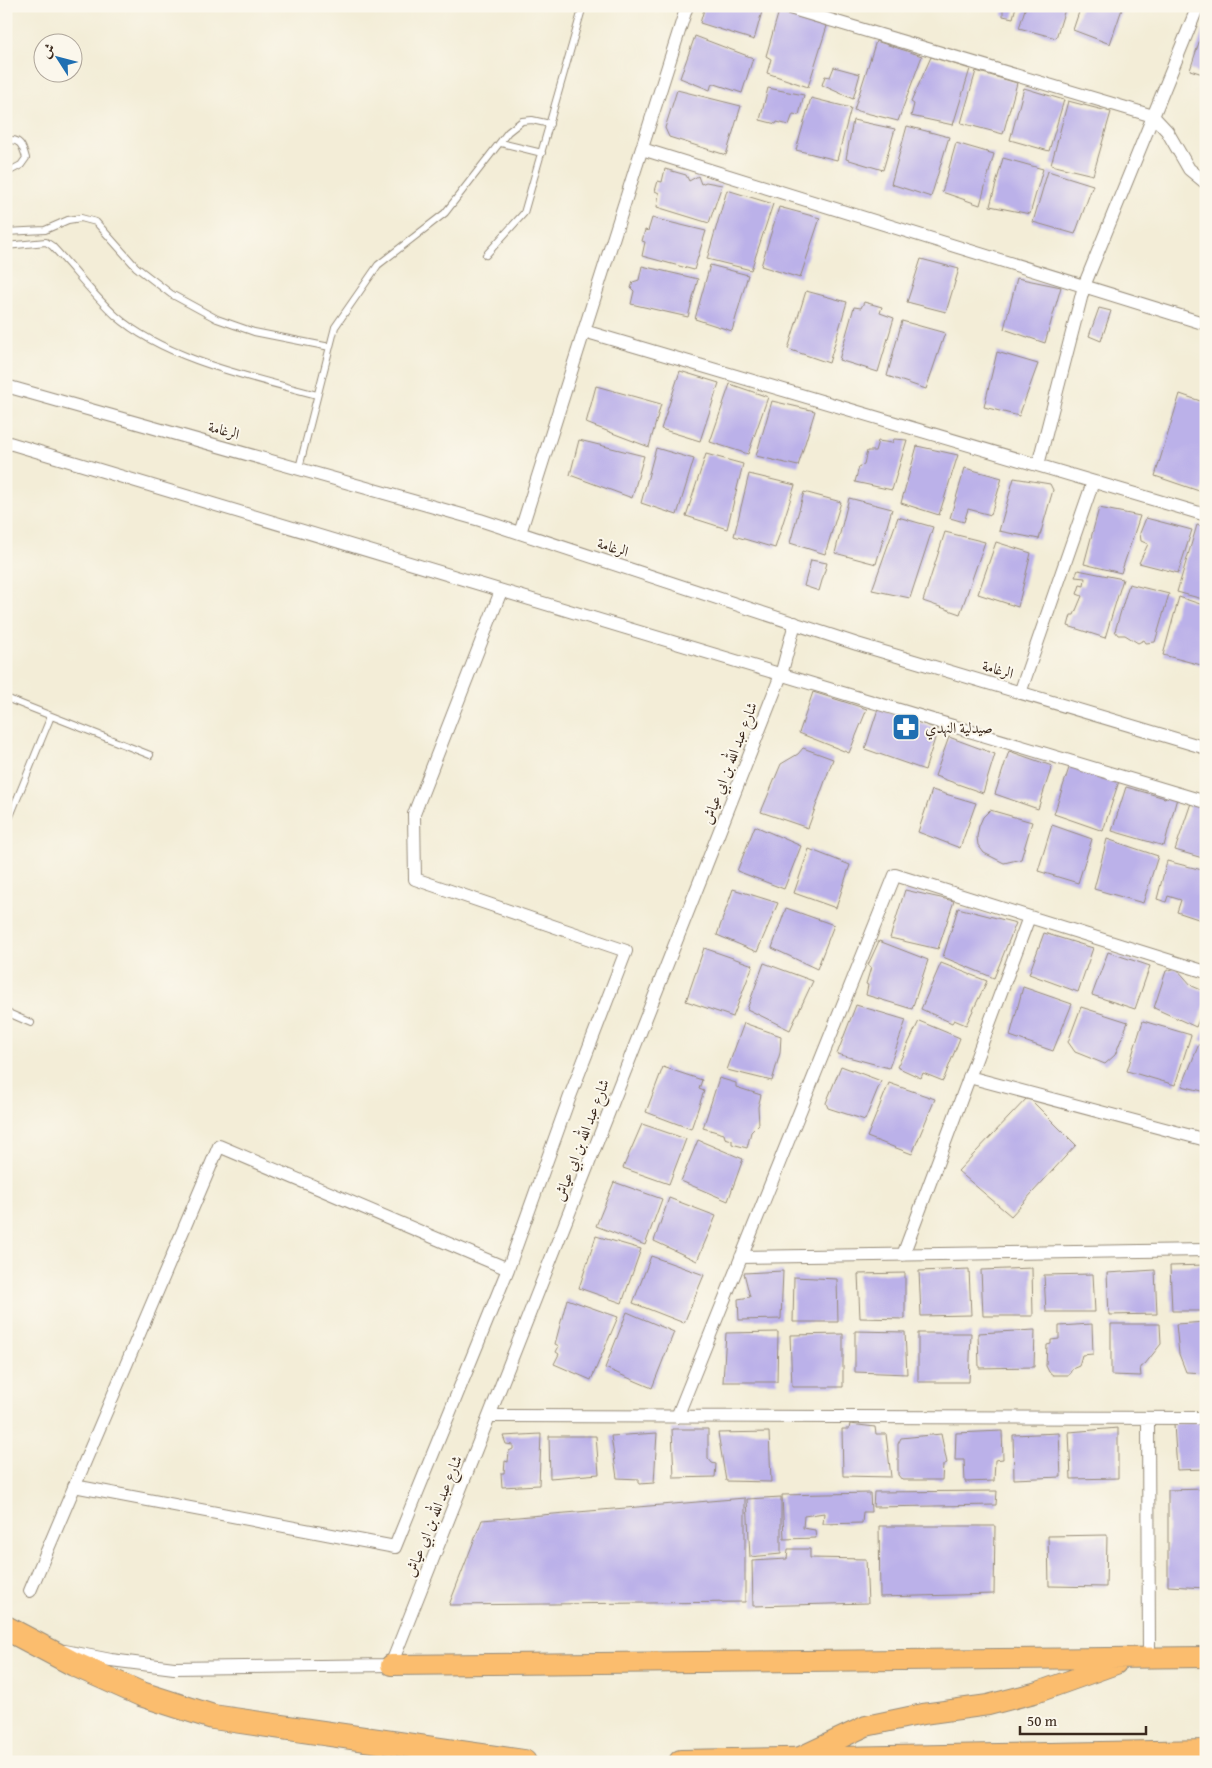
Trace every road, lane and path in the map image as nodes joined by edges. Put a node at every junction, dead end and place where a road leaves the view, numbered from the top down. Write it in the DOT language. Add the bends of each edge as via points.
graph roads {
  1 [pos="584,6"];
  2 [pos="688,6"];
  3 [pos="783,6"];
  4 [pos="1198,6"];
  5 [pos="1152,116"];
  6 [pos="550,124"];
  7 [pos="6,141"];
  8 [pos="501,143"];
  9 [pos="642,149"];
  10 [pos="542,153"];
  11 [pos="6,174"];
  12 [pos="1206,183"];
  13 [pos="45,230"];
  14 [pos="6,232"];
  15 [pos="46,242"];
  16 [pos="6,246"];
  17 [pos="486,255"];
  18 [pos="1084,286"];
  19 [pos="1206,324"];
  20 [pos="584,331"];
  21 [pos="330,347"];
  22 [pos="6,386"];
  23 [pos="318,396"];
  24 [pos="6,442"];
  25 [pos="1038,465"];
  26 [pos="299,468"];
  27 [pos="1093,482"];
  28 [pos="1206,515"];
  29 [pos="520,533"];
  30 [pos="501,590"];
  31 [pos="795,624"];
  32 [pos="781,675"];
  33 [pos="1020,692"];
  34 [pos="6,698"];
  35 [pos="51,716"];
  36 [pos="1206,748"];
  37 [pos="150,755"];
  38 [pos="1206,802"];
  39 [pos="6,826"];
  40 [pos="1029,917"];
  41 [pos="1206,972"];
  42 [pos="6,1012"];
  43 [pos="30,1023"];
  44 [pos="969,1077"];
  45 [pos="1206,1140"];
  46 [pos="1206,1250"];
  47 [pos="903,1255"];
  48 [pos="741,1257"];
  49 [pos="508,1269"];
  50 [pos="490,1416"];
  51 [pos="677,1417"];
  52 [pos="1148,1418"];
  53 [pos="1206,1418"];
  54 [pos="74,1486"];
  55 [pos="30,1590"];
  56 [pos="6,1628"];
  57 [pos="39,1646"];
  58 [pos="1142,1657"];
  59 [pos="1206,1657"];
  60 [pos="391,1665"];
  61 [pos="1206,1752"];
  62 [pos="793,1760"];
  63 [pos="524,1762"];
  64 [pos="681,1762"];
  1 -- 6 [label="lane"];
  2 -- 9 [label="street"];
  3 -- 5 [label="street"];
  4 -- 5 [label="street"];
  5 -- 12 [label="street" via="1167,131 1189,169"];
  5 -- 18 [label="street"];
  6 -- 8 [label="lane" via="522,121 508,132"];
  6 -- 10 [label="lane"];
  7 -- 11 [label="lane" via="19,141 26,158 21,166"];
  8 -- 10 [label="lane"];
  8 -- 21 [label="lane" via="445,213 378,265 335,327"];
  9 -- 18 [label="street"];
  9 -- 20 [label="street"];
  10 -- 17 [label="lane" via="524,213"];
  13 -- 14 [label="lane"];
  13 -- 15 [label="lane"];
  13 -- 21 [label="lane" via="68,220 81,218 96,222 136,267 171,294 218,319 254,332"];
  15 -- 16 [label="lane"];
  15 -- 23 [label="lane" via="118,318 153,340 214,367"];
  18 -- 19 [label="street"];
  18 -- 25 [label="street"];
  20 -- 25 [label="street"];
  20 -- 29 [label="street"];
  21 -- 23 [label="lane"];
  22 -- 26 [label="street, الرغامة"];
  23 -- 26 [label="lane"];
  24 -- 30 [label="street"];
  25 -- 27 [label="street"];
  26 -- 29 [label="street, الرغامة"];
  27 -- 28 [label="street"];
  27 -- 33 [label="street"];
  29 -- 31 [label="street, الرغامة"];
  30 -- 32 [label="street"];
  30 -- 49 [label="street" via="414,814 415,879 626,951"];
  31 -- 32 [label="street, شارع عبد الله بن ابي عياش"];
  31 -- 33 [label="street, الرغامة"];
  32 -- 38 [label="street"];
  32 -- 50 [label="street, شارع عبد الله بن ابي عياش"];
  33 -- 36 [label="street, الرغامة"];
  34 -- 35 [label="lane"];
  35 -- 37 [label="lane"];
  35 -- 39 [label="lane"];
  40 -- 41 [label="street"];
  40 -- 44 [label="street"];
  40 -- 48 [label="street" via="894,875"];
  42 -- 43 [label="lane"];
  44 -- 45 [label="street"];
  44 -- 47 [label="street"];
  46 -- 47 [label="street"];
  47 -- 48 [label="street"];
  48 -- 51 [label="street"];
  49 -- 54 [label="street" via="395,1547"];
  49 -- 54 [label="street" via="219,1146"];
  50 -- 51 [label="street"];
  50 -- 60 [label="street, شارع عبد الله بن ابي عياش"];
  51 -- 52 [label="street"];
  52 -- 53 [label="street"];
  52 -- 58 [label="street"];
  54 -- 55 [label="street"];
  56 -- 57 [label="highway"];
  57 -- 60 [label="street" via="174,1668"];
  57 -- 63 [label="highway" via="141,1694 213,1717"];
  58 -- 59 [label="main road"];
  58 -- 60 [label="main road"];
  58 -- 62 [label="main road" via="988,1705 866,1726"];
  61 -- 62 [label="highway"];
  62 -- 64 [label="highway"];
}
